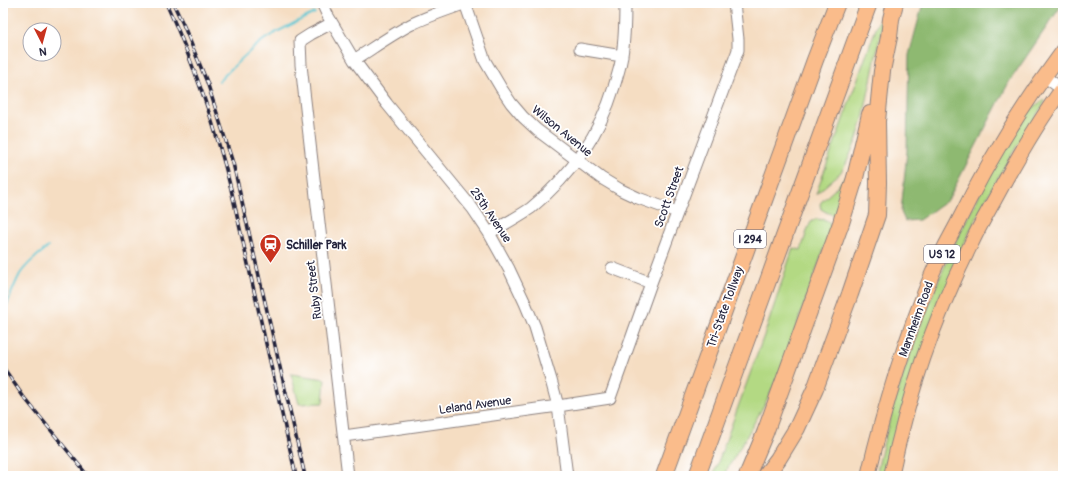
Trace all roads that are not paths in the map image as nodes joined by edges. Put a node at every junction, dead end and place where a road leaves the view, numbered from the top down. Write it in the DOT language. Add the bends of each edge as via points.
graph roads {
  1 [pos="322,3"];
  2 [pos="466,3"];
  3 [pos="625,3"];
  4 [pos="734,3"];
  5 [pos="837,3"];
  6 [pos="869,3"];
  7 [pos="895,3"];
  8 [pos="891,19"];
  9 [pos="332,23"];
  10 [pos="580,49"];
  11 [pos="1063,51"];
  12 [pos="622,56"];
  13 [pos="354,60"];
  14 [pos="1044,76"];
  15 [pos="1063,89"];
  16 [pos="578,161"];
  17 [pos="677,212"];
  18 [pos="489,233"];
  19 [pos="612,268"];
  20 [pos="651,283"];
  21 [pos="610,398"];
  22 [pos="558,406"];
  23 [pos="344,436"];
  24 [pos="348,476"];
  25 [pos="566,476"];
  26 [pos="664,476"];
  27 [pos="697,476"];
  28 [pos="747,476"];
  29 [pos="765,476"];
  30 [pos="868,476"];
  31 [pos="891,476"];
  1 -- 9 [label="street, 25th Avenue"];
  2 -- 13 [label="street" via="409,26"];
  2 -- 16 [label="street, Wilson Avenue" via="486,61 511,103 537,130"];
  3 -- 12 [label="street"];
  4 -- 17 [label="street, Scott Street" via="738,50"];
  5 -- 26 [label="highway, Tri-State Tollway / I 294"];
  6 -- 27 [label="highway, I 294"];
  7 -- 8 [label="highway"];
  8 -- 28 [label="highway" via="884,34 856,178 765,433"];
  8 -- 29 [label="highway" via="877,121 877,215 815,389 797,428"];
  9 -- 13 [label="street, 25th Avenue"];
  9 -- 23 [label="street, Ruby Street" via="300,41"];
  10 -- 12 [label="street"];
  11 -- 14 [label="main road, Mannheim Road / US 12"];
  12 -- 16 [label="street" via="606,111"];
  13 -- 18 [label="street, 25th Avenue" via="473,209"];
  14 -- 15 [label="street"];
  14 -- 30 [label="main road, Mannheim Road / US 12" via="989,163 932,274 892,388"];
  15 -- 31 [label="main road, Mannheim Road / US 12" via="1023,147 972,241 919,372"];
  16 -- 17 [label="street, Wilson Avenue" via="621,190"];
  16 -- 18 [label="street" via="557,185 530,209"];
  17 -- 20 [label="street, Scott Street"];
  18 -- 22 [label="street, 25th Avenue" via="514,278 535,326"];
  19 -- 20 [label="street"];
  20 -- 21 [label="street, Scott Street"];
  21 -- 22 [label="street, Leland Avenue"];
  22 -- 23 [label="street, Leland Avenue"];
  22 -- 25 [label="street, 25th Avenue"];
  23 -- 24 [label="street, Ruby Street"];
}
